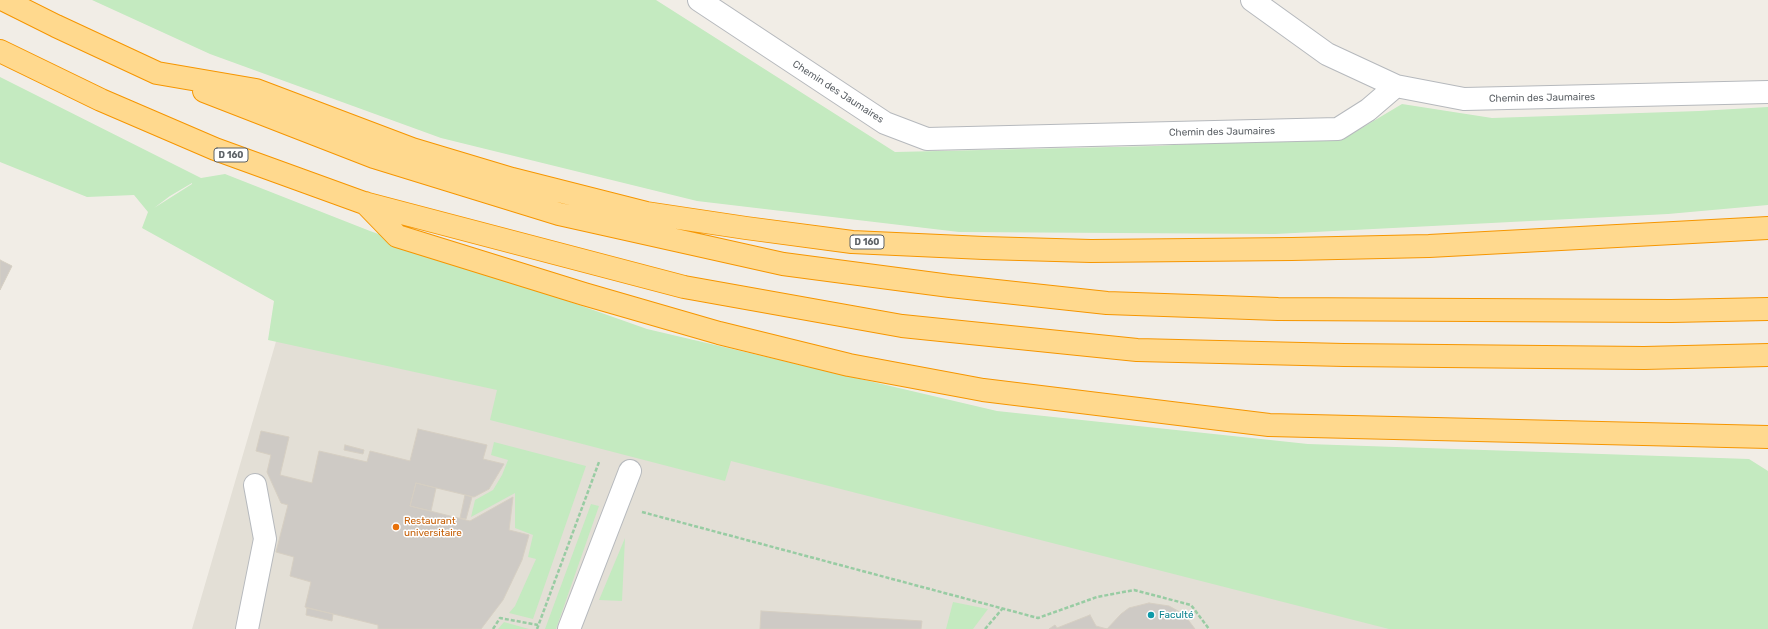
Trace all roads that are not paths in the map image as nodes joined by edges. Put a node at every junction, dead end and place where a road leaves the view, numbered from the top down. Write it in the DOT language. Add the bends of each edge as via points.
graph roads {
  1 [pos="4,0"];
  2 [pos="699,0"];
  3 [pos="1252,0"];
  4 [pos="0,51"];
  5 [pos="157,73"];
  6 [pos="1396,86"];
  7 [pos="1768,92"];
  8 [pos="364,203"];
  9 [pos="1768,228"];
  10 [pos="1768,308"];
  11 [pos="1768,355"];
  12 [pos="1768,437"];
  13 [pos="630,471"];
  14 [pos="255,486"];
  15 [pos="247,629"];
  16 [pos="569,629"];
  1 -- 5 [label="highway, D 160"];
  2 -- 6 [label="street, Chemin des Jaumaires" via="885,123 927,138 1338,129 1368,110"];
  3 -- 6 [label="street" via="1327,54"];
  4 -- 8 [label="highway, D 160" via="101,100 215,149"];
  5 -- 9 [label="highway, D 160" via="256,90 412,149 512,179 646,213 852,242 1091,251 1292,249 1436,246"];
  5 -- 10 [label="highway, D 160" via="374,157 551,212 783,264 1107,304 1286,310 1671,311"];
  6 -- 7 [label="street, Chemin des Jaumaires" via="1464,99"];
  8 -- 11 [label="highway, D 160" via="684,287 910,326 1137,350 1368,356 1644,358"];
  8 -- 12 [label="highway, D 160" via="397,236 584,294 719,333 841,363 983,390 1269,425"];
  13 -- 16 [label="street"];
  14 -- 15 [label="street" via="265,539"];
}
